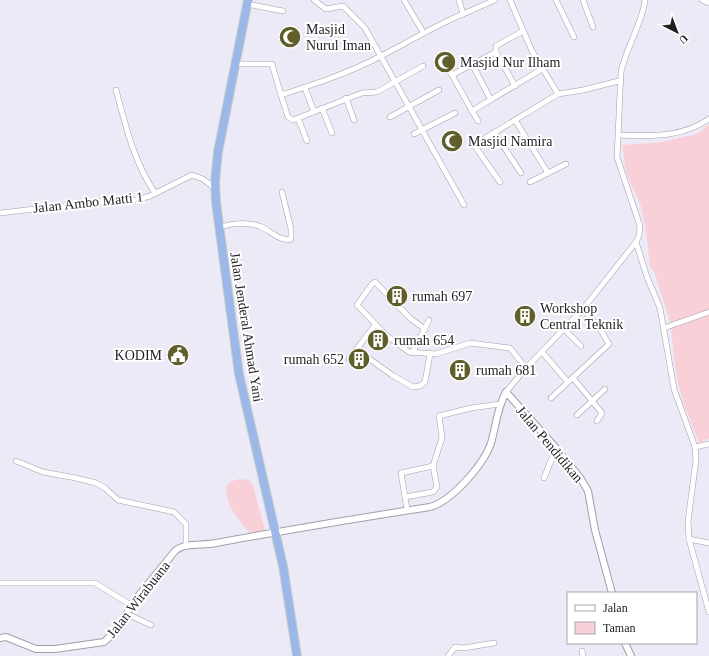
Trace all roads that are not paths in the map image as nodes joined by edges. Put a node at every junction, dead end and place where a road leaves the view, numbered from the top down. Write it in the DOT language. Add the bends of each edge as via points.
graph roads {
  1 [pos="314,0"];
  2 [pos="404,0"];
  3 [pos="459,0"];
  4 [pos="495,0"];
  5 [pos="510,0"];
  6 [pos="556,0"];
  7 [pos="583,0"];
  8 [pos="645,0"];
  9 [pos="702,0"];
  10 [pos="247,2"];
  11 [pos="709,2"];
  12 [pos="283,11"];
  13 [pos="463,14"];
  14 [pos="593,27"];
  15 [pos="523,31"];
  16 [pos="423,32"];
  17 [pos="574,37"];
  18 [pos="496,52"];
  19 [pos="381,56"];
  20 [pos="236,64"];
  21 [pos="472,64"];
  22 [pos="423,66"];
  23 [pos="448,69"];
  24 [pos="542,69"];
  25 [pos="452,75"];
  26 [pos="619,81"];
  27 [pos="396,82"];
  28 [pos="514,86"];
  29 [pos="305,88"];
  30 [pos="116,90"];
  31 [pos="439,90"];
  32 [pos="558,94"];
  33 [pos="281,95"];
  34 [pos="346,98"];
  35 [pos="491,100"];
  36 [pos="410,106"];
  37 [pos="322,108"];
  38 [pos="472,111"];
  39 [pos="314,112"];
  40 [pos="455,113"];
  41 [pos="390,117"];
  42 [pos="298,118"];
  43 [pos="709,119"];
  44 [pos="354,120"];
  45 [pos="515,120"];
  46 [pos="478,121"];
  47 [pos="423,129"];
  48 [pos="494,132"];
  49 [pos="332,133"];
  50 [pos="414,134"];
  51 [pos="619,134"];
  52 [pos="307,141"];
  53 [pos="566,164"];
  54 [pos="521,173"];
  55 [pos="548,173"];
  56 [pos="500,182"];
  57 [pos="530,182"];
  58 [pos="216,189"];
  59 [pos="282,192"];
  60 [pos="155,193"];
  61 [pos="464,204"];
  62 [pos="0,213"];
  63 [pos="218,228"];
  64 [pos="636,242"];
  65 [pos="583,309"];
  66 [pos="709,312"];
  67 [pos="429,320"];
  68 [pos="375,325"];
  69 [pos="664,328"];
  70 [pos="425,329"];
  71 [pos="564,329"];
  72 [pos="581,346"];
  73 [pos="356,350"];
  74 [pos="542,352"];
  75 [pos="412,353"];
  76 [pos="430,354"];
  77 [pos="349,359"];
  78 [pos="526,368"];
  79 [pos="573,378"];
  80 [pos="568,382"];
  81 [pos="605,389"];
  82 [pos="506,392"];
  83 [pos="551,398"];
  84 [pos="592,400"];
  85 [pos="500,404"];
  86 [pos="577,415"];
  87 [pos="597,422"];
  88 [pos="709,444"];
  89 [pos="695,447"];
  90 [pos="556,448"];
  91 [pos="16,461"];
  92 [pos="433,466"];
  93 [pos="544,478"];
  94 [pos="405,496"];
  95 [pos="407,510"];
  96 [pos="275,532"];
  97 [pos="689,539"];
  98 [pos="709,543"];
  99 [pos="186,546"];
  100 [pos="0,583"];
  101 [pos="612,592"];
  102 [pos="131,605"];
  103 [pos="709,612"];
  104 [pos="127,614"];
  105 [pos="151,625"];
  106 [pos="0,638"];
  107 [pos="494,643"];
  108 [pos="625,644"];
  109 [pos="297,656"];
  110 [pos="448,656"];
  111 [pos="631,656"];
  1 -- 19 [label="street" via="326,9 345,6 365,28"];
  2 -- 16 [label="street"];
  3 -- 13 [label="street"];
  4 -- 13 [label="street"];
  5 -- 15 [label="street"];
  6 -- 17 [label="street"];
  7 -- 14 [label="street"];
  8 -- 26 [label="street" via="640,20 623,59"];
  9 -- 11 [label="street"];
  10 -- 12 [label="street"];
  10 -- 20 [label="highway, Jalan Jenderal Ahmad Yani"];
  13 -- 16 [label="street"];
  15 -- 18 [label="street" via="496,46"];
  15 -- 24 [label="street"];
  16 -- 19 [label="street"];
  18 -- 21 [label="street"];
  18 -- 28 [label="street"];
  19 -- 27 [label="street"];
  19 -- 29 [label="street"];
  20 -- 33 [label="street" via="272,64"];
  20 -- 58 [label="highway, Jalan Jenderal Ahmad Yani" via="218,152"];
  21 -- 25 [label="street"];
  21 -- 35 [label="street"];
  22 -- 27 [label="street"];
  23 -- 25 [label="street"];
  24 -- 28 [label="street"];
  24 -- 32 [label="street"];
  25 -- 38 [label="street"];
  26 -- 32 [label="street"];
  26 -- 51 [label="street"];
  27 -- 34 [label="street" via="378,92 364,92"];
  27 -- 36 [label="street"];
  28 -- 35 [label="street"];
  29 -- 33 [label="street"];
  29 -- 39 [label="street"];
  30 -- 60 [label="street" via="134,154"];
  31 -- 36 [label="street"];
  32 -- 45 [label="street"];
  33 -- 42 [label="street" via="289,118"];
  34 -- 37 [label="street"];
  34 -- 44 [label="street"];
  35 -- 38 [label="street"];
  36 -- 41 [label="street"];
  36 -- 47 [label="street"];
  37 -- 39 [label="street"];
  37 -- 49 [label="street"];
  38 -- 46 [label="street"];
  39 -- 42 [label="street"];
  40 -- 47 [label="street"];
  42 -- 52 [label="street"];
  43 -- 51 [label="street" via="691,130 664,136"];
  45 -- 48 [label="street"];
  45 -- 55 [label="street"];
  47 -- 50 [label="street"];
  47 -- 61 [label="street"];
  48 -- 54 [label="street"];
  48 -- 56 [label="street" via="474,144"];
  51 -- 64 [label="street" via="619,166 640,226 640,236"];
  53 -- 55 [label="street"];
  55 -- 57 [label="street"];
  58 -- 60 [label="street, Jalan Ambo Matti 1" via="203,179 192,175"];
  58 -- 63 [label="highway, Jalan Jenderal Ahmad Yani"];
  59 -- 63 [label="street" via="292,229 291,239 286,240 260,226 248,224"];
  60 -- 62 [label="street, Jalan Ambo Matti 1" via="136,200"];
  63 -- 96 [label="highway, Jalan Jenderal Ahmad Yani" via="240,379"];
  64 -- 65 [label="street"];
  64 -- 69 [label="street" via="660,308"];
  65 -- 71 [label="street"];
  65 -- 79 [label="street" via="609,344"];
  66 -- 69 [label="street"];
  67 -- 70 [label="street"];
  68 -- 70 [label="street" via="357,306 374,282 411,319"];
  68 -- 73 [label="street"];
  68 -- 75 [label="street" via="402,348"];
  69 -- 89 [label="street" via="674,389"];
  70 -- 75 [label="street"];
  71 -- 72 [label="street"];
  71 -- 74 [label="street"];
  73 -- 76 [label="street" via="414,387 425,382"];
  73 -- 77 [label="street"];
  74 -- 78 [label="street"];
  74 -- 80 [label="street"];
  75 -- 76 [label="street"];
  76 -- 78 [label="street" via="438,354 468,343 492,345 510,348"];
  78 -- 82 [label="street"];
  79 -- 80 [label="street"];
  79 -- 84 [label="street"];
  80 -- 83 [label="street"];
  81 -- 84 [label="street"];
  82 -- 85 [label="street"];
  82 -- 90 [label="street, Jalan Pendidikan"];
  84 -- 86 [label="street"];
  84 -- 87 [label="street" via="602,413"];
  85 -- 92 [label="street" via="439,416 442,438"];
  85 -- 95 [label="street" via="490,444 480,462 458,488 437,505"];
  88 -- 89 [label="street"];
  89 -- 97 [label="street" via="696,460 688,521"];
  90 -- 93 [label="street"];
  90 -- 101 [label="street, Jalan Pendidikan" via="588,491"];
  91 -- 99 [label="street" via="47,474 96,483 118,500 174,512 186,524"];
  92 -- 94 [label="street" via="402,473"];
  92 -- 94 [label="street" via="438,485 435,490"];
  94 -- 95 [label="street"];
  95 -- 96 [label="street"];
  96 -- 99 [label="street" via="213,544"];
  96 -- 109 [label="highway, Jalan Jenderal Ahmad Yani" via="286,579"];
  97 -- 98 [label="street"];
  97 -- 103 [label="street"];
  99 -- 102 [label="street, Jalan Wirabuana" via="175,551"];
  100 -- 102 [label="street" via="95,583"];
  102 -- 104 [label="street, Jalan Wirabuana"];
  104 -- 105 [label="street"];
  104 -- 106 [label="street, Jalan Wirabuana" via="116,632 101,643 36,649 6,637"];
  107 -- 110 [label="street" via="455,647"];
  108 -- 111 [label="street"];
}
